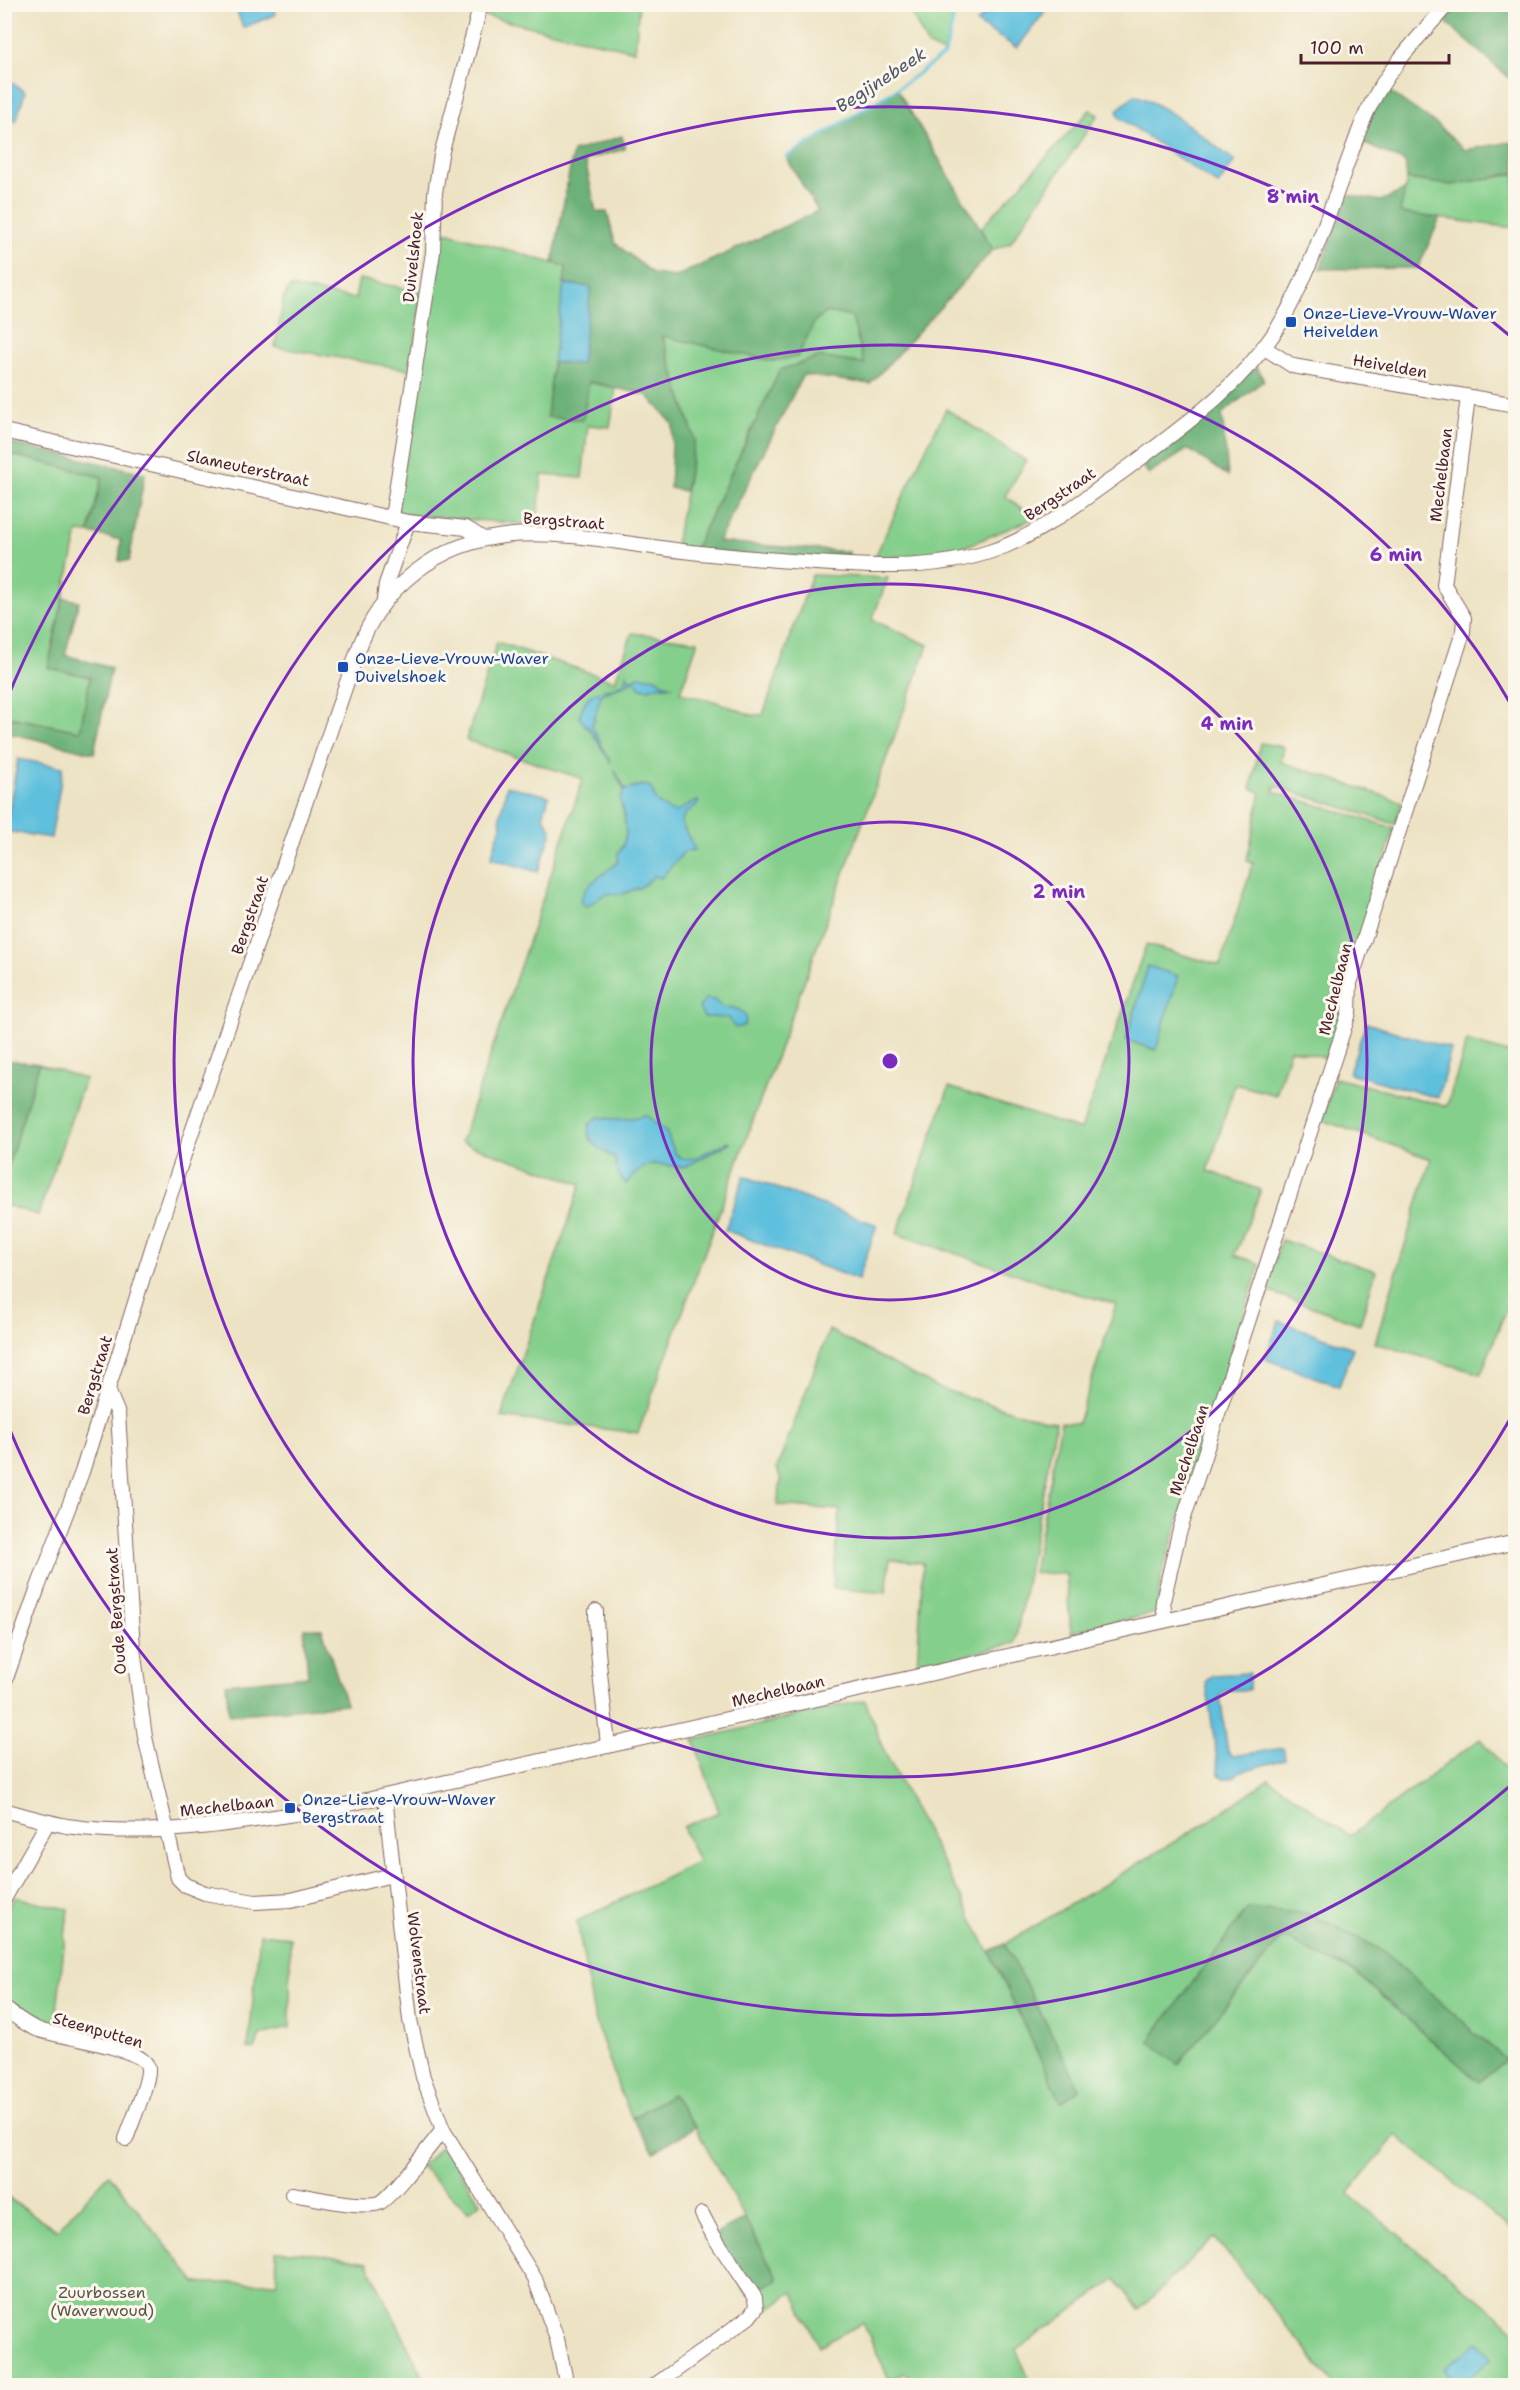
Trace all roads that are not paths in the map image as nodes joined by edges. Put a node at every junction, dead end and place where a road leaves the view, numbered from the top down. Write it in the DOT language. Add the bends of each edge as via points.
graph roads {
  1 [pos="481,4"];
  2 [pos="1448,4"];
  3 [pos="1263,347"];
  4 [pos="1468,397"];
  5 [pos="1515,405"];
  6 [pos="4,431"];
  7 [pos="392,517"];
  8 [pos="408,522"];
  9 [pos="482,538"];
  10 [pos="384,600"];
  11 [pos="108,1390"];
  12 [pos="1515,1542"];
  13 [pos="596,1611"];
  14 [pos="1166,1619"];
  15 [pos="4,1684"];
  16 [pos="608,1746"];
  17 [pos="385,1797"];
  18 [pos="4,1810"];
  19 [pos="48,1822"];
  20 [pos="165,1828"];
  21 [pos="392,1875"];
  22 [pos="4,1899"];
  23 [pos="4,2008"];
  24 [pos="443,2130"];
  25 [pos="126,2139"];
  26 [pos="292,2194"];
  27 [pos="702,2214"];
  28 [pos="567,2385"];
  29 [pos="654,2385"];
  1 -- 7 [label="street, Duivelshoek" via="441,155 433,252"];
  2 -- 3 [label="street, Bergstraat" via="1389,72 1368,109 1309,263 1288,310"];
  3 -- 4 [label="street, Heivelden" via="1293,366"];
  3 -- 9 [label="street, Bergstraat" via="1231,385 1060,518 990,552 967,558 918,566 844,565 680,551 548,534"];
  4 -- 5 [label="street, Heivelden"];
  4 -- 14 [label="street, Mechelbaan" via="1444,585 1464,618 1462,632 1350,983 1349,1013 1179,1533 1163,1600"];
  6 -- 7 [label="street, Slameuterstraat"];
  7 -- 8 [label="street, Slameuterstraat"];
  8 -- 9 [label="street, Slameuterstraat" via="466,528"];
  8 -- 10 [label="street"];
  9 -- 10 [label="street, Bergstraat" via="436,557"];
  10 -- 11 [label="street, Bergstraat" via="365,630 155,1239"];
  11 -- 15 [label="street, Bergstraat"];
  11 -- 20 [label="street, Oude Bergstraat" via="118,1414 121,1440 133,1648 145,1737"];
  12 -- 14 [label="street, Mechelbaan"];
  13 -- 16 [label="street" via="596,1647"];
  14 -- 16 [label="street, Mechelbaan"];
  16 -- 17 [label="street, Mechelbaan"];
  17 -- 20 [label="street, Mechelbaan" via="280,1817"];
  17 -- 21 [label="street, Wolvenstraat"];
  18 -- 19 [label="street, Mechelbaan"];
  19 -- 20 [label="street, Mechelbaan" via="104,1829"];
  19 -- 22 [label="street"];
  20 -- 21 [label="street, Mechelbaan" via="178,1878 205,1893 255,1902 291,1900"];
  21 -- 24 [label="street, Wolvenstraat" via="417,2058"];
  23 -- 25 [label="street, Steenputten" via="40,2031 133,2054 145,2061 147,2079"];
  24 -- 26 [label="street" via="380,2202 365,2205"];
  24 -- 28 [label="street, Wolvenstraat" via="535,2279 554,2330"];
  27 -- 29 [label="street" via="755,2298 756,2308"];
}
